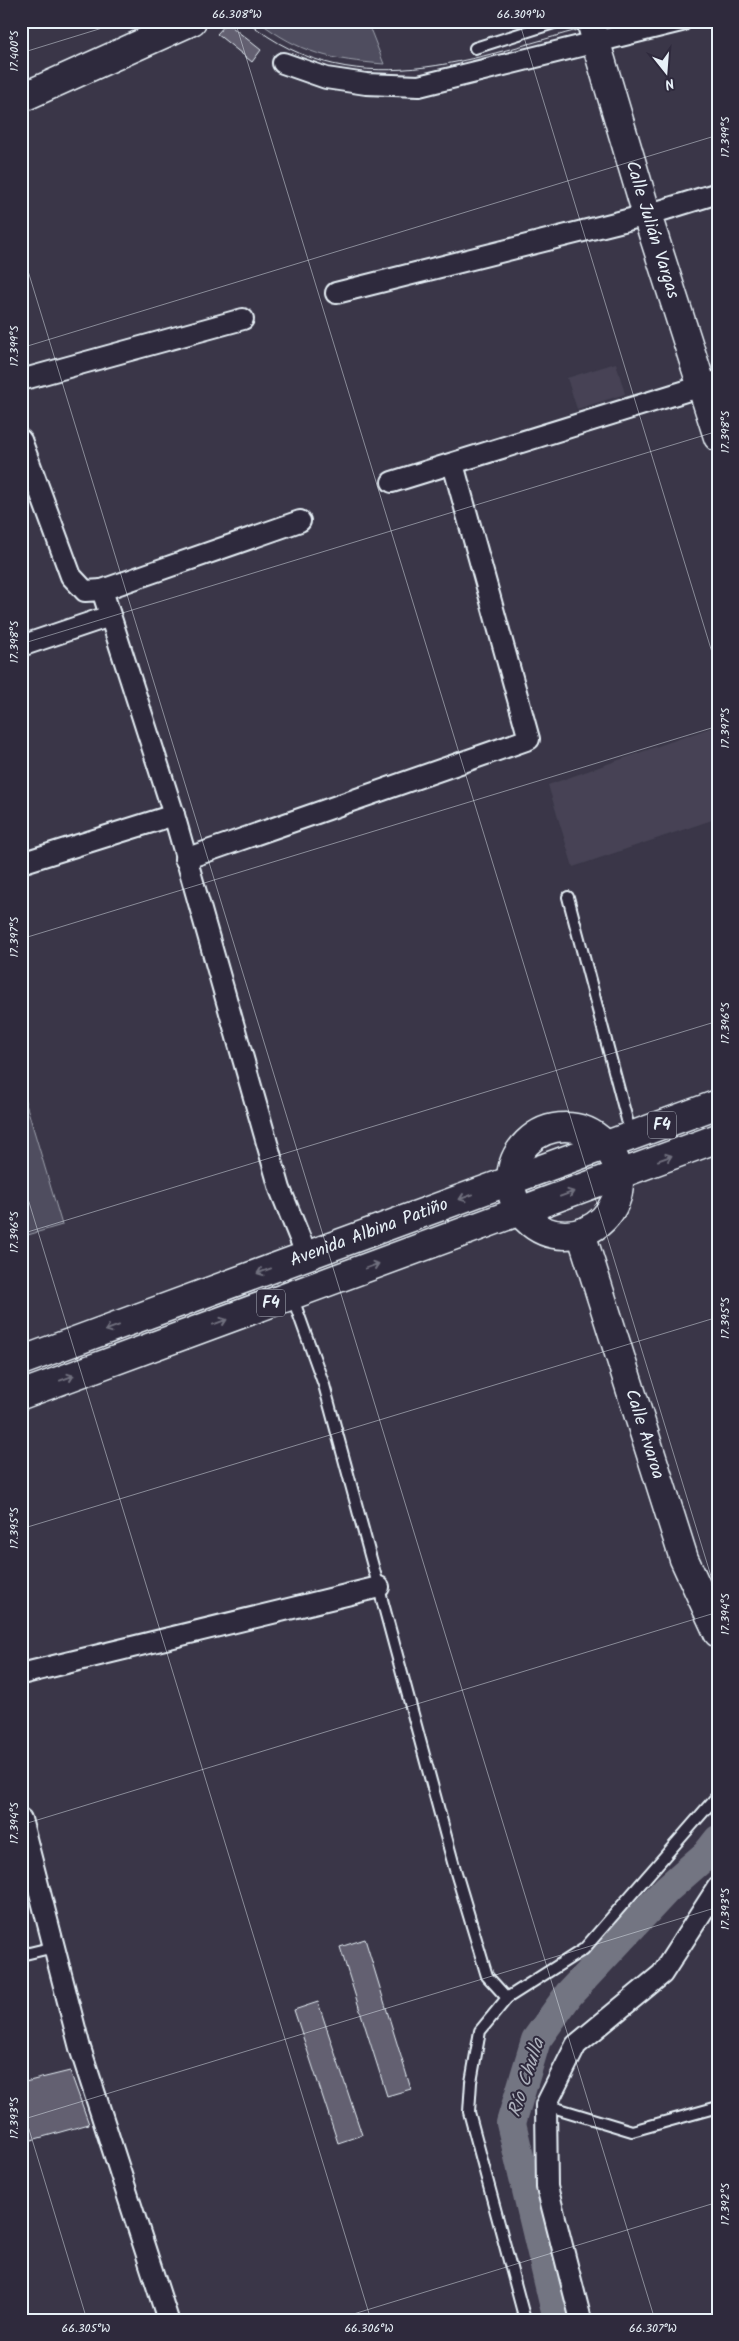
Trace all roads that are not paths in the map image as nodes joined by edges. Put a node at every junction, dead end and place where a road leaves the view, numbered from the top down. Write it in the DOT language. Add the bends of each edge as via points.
graph roads {
  1 [pos="192,21"];
  2 [pos="560,21"];
  3 [pos="681,21"];
  4 [pos="593,32"];
  5 [pos="475,48"];
  6 [pos="282,63"];
  7 [pos="21,98"];
  8 [pos="718,193"];
  9 [pos="647,214"];
  10 [pos="336,293"];
  11 [pos="243,319"];
  12 [pos="21,380"];
  13 [pos="710,384"];
  14 [pos="718,437"];
  15 [pos="21,440"];
  16 [pos="453,464"];
  17 [pos="392,482"];
  18 [pos="300,521"];
  19 [pos="102,590"];
  20 [pos="110,616"];
  21 [pos="21,646"];
  22 [pos="174,815"];
  23 [pos="185,859"];
  24 [pos="21,863"];
  25 [pos="568,897"];
  26 [pos="718,1104"];
  27 [pos="718,1138"];
  28 [pos="619,1141"];
  29 [pos="619,1175"];
  30 [pos="512,1180"];
  31 [pos="521,1211"];
  32 [pos="581,1233"];
  33 [pos="307,1256"];
  34 [pos="292,1295"];
  35 [pos="21,1361"];
  36 [pos="21,1395"];
  37 [pos="379,1586"];
  38 [pos="718,1632"];
  39 [pos="21,1674"];
  40 [pos="718,1795"];
  41 [pos="21,1819"];
  42 [pos="718,1887"];
  43 [pos="54,1947"];
  44 [pos="21,1954"];
  45 [pos="507,1998"];
  46 [pos="546,2105"];
  47 [pos="718,2107"];
  48 [pos="168,2320"];
  49 [pos="525,2320"];
  50 [pos="581,2320"];
  1 -- 7 [label="main road"];
  2 -- 5 [label="lane"];
  3 -- 4 [label="street"];
  4 -- 6 [label="street" via="420,86 366,84 326,78"];
  4 -- 9 [label="main road, Calle Julián Vargas"];
  8 -- 9 [label="street"];
  9 -- 10 [label="street"];
  9 -- 13 [label="main road, Calle Julián Vargas"];
  11 -- 12 [label="street"];
  13 -- 14 [label="main road, Calle Julián Vargas"];
  13 -- 16 [label="street"];
  15 -- 19 [label="street" via="71,576 85,591"];
  16 -- 17 [label="street"];
  16 -- 23 [label="street" via="529,739"];
  18 -- 19 [label="street"];
  19 -- 20 [label="street"];
  20 -- 21 [label="street"];
  20 -- 22 [label="street"];
  22 -- 23 [label="street"];
  22 -- 24 [label="street"];
  23 -- 33 [label="street" via="280,1189"];
  25 -- 28 [label="lane"];
  26 -- 28 [label="main road, Avenida Albina Patiño / F4"];
  29 -- 27 [label="main road, Avenida Albina Patiño / F4, one-way"];
  28 -- 29 [label="main road" via="615,1159"];
  28 -- 30 [label="main road, Avenida Albina Patiño / F4"];
  31 -- 29 [label="main road, Avenida Albina Patiño / F4, one-way"];
  29 -- 32 [label="main road" via="619,1191 607,1217"];
  30 -- 31 [label="main road" via="513,1193"];
  30 -- 33 [label="main road, Avenida Albina Patiño / F4, one-way"];
  31 -- 32 [label="main road" via="532,1224 547,1232"];
  34 -- 31 [label="main road, Avenida Albina Patiño / F4, one-way"];
  32 -- 38 [label="main road, Calle Avaroa" via="684,1559"];
  33 -- 35 [label="main road, Avenida Albina Patiño / F4, one-way"];
  36 -- 34 [label="main road, Avenida Albina Patiño / F4, one-way"];
  34 -- 37 [label="lane" via="324,1385"];
  37 -- 39 [label="street"];
  37 -- 45 [label="lane" via="487,1976"];
  40 -- 45 [label="lane" via="584,1950"];
  41 -- 43 [label="street"];
  42 -- 46 [label="street" via="662,1974 576,2045"];
  43 -- 44 [label="lane"];
  43 -- 48 [label="street" via="80,2048"];
  45 -- 49 [label="lane" via="480,2031 471,2082 470,2112"];
  46 -- 47 [label="lane" via="632,2131"];
  46 -- 50 [label="street" via="546,2187"];
}
